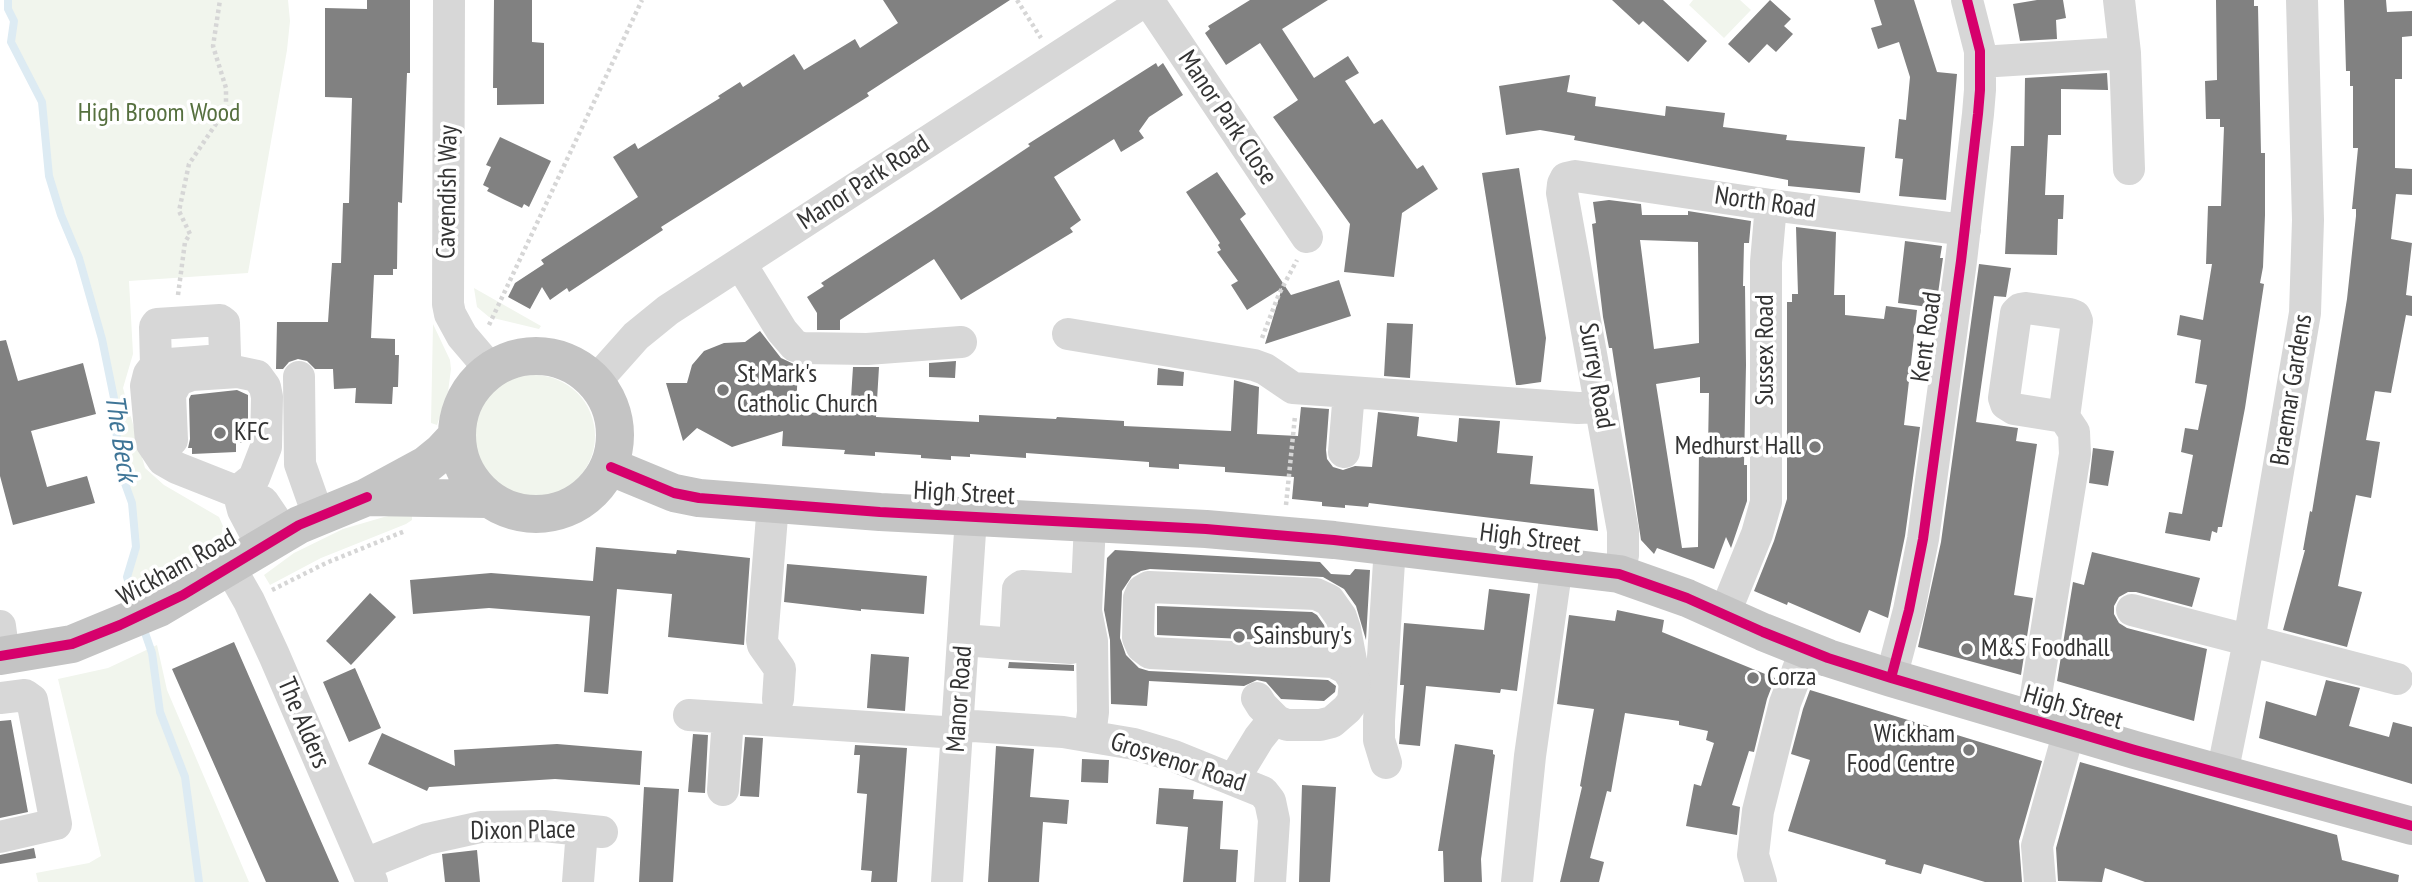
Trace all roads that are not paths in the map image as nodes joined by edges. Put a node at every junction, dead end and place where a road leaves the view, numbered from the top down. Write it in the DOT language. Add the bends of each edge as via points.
graph roads {
  1 [pos="450,0"];
  2 [pos="1147,0"];
  3 [pos="1967,0"];
  4 [pos="2119,0"];
  5 [pos="2302,0"];
  6 [pos="2125,53"];
  7 [pos="1980,62"];
  8 [pos="2129,169"];
  9 [pos="1566,178"];
  10 [pos="1771,205"];
  11 [pos="1965,230"];
  12 [pos="1307,237"];
  13 [pos="740,263"];
  14 [pos="1068,334"];
  15 [pos="961,342"];
  16 [pos="482,359"];
  17 [pos="156,365"];
  18 [pos="299,377"];
  19 [pos="595,382"];
  20 [pos="1349,392"];
  21 [pos="1601,407"];
  22 [pos="2064,416"];
  23 [pos="456,437"];
  24 [pos="1344,452"];
  25 [pos="611,467"];
  26 [pos="177,468"];
  27 [pos="238,491"];
  28 [pos="367,497"];
  29 [pos="488,499"];
  30 [pos="773,504"];
  31 [pos="318,515"];
  32 [pos="971,517"];
  33 [pos="1090,523"];
  34 [pos="273,540"];
  35 [pos="1390,545"];
  36 [pos="1558,565"];
  37 [pos="229,566"];
  38 [pos="1619,574"];
  39 [pos="2132,610"];
  40 [pos="1088,611"];
  41 [pos="1724,615"];
  42 [pos="1016,630"];
  43 [pos="963,640"];
  44 [pos="2249,641"];
  45 [pos="1,646"];
  46 [pos="1806,649"];
  47 [pos="1891,678"];
  48 [pos="2397,679"];
  49 [pos="1355,682"];
  50 [pos="0,698"];
  51 [pos="1257,698"];
  52 [pos="778,699"];
  53 [pos="689,715"];
  54 [pos="728,718"];
  55 [pos="2032,720"];
  56 [pos="1267,728"];
  57 [pos="958,729"];
  58 [pos="2069,731"];
  59 [pos="1090,736"];
  60 [pos="1386,763"];
  61 [pos="2222,774"];
  62 [pos="1234,779"];
  63 [pos="723,790"];
  64 [pos="2412,826"];
  65 [pos="0,837"];
  66 [pos="369,873"];
  67 [pos="1757,873"];
  68 [pos="578,882"];
  69 [pos="947,882"];
  70 [pos="1270,882"];
  71 [pos="1517,882"];
  72 [pos="2039,882"];
  1 -- 16 [label="street, Cavendish Way" via="447,292 450,314"];
  2 -- 12 [label="street, Manor Park Close"];
  2 -- 13 [label="street, Manor Park Road"];
  3 -- 7 [label="street, Kent Road"];
  4 -- 6 [label="street"];
  5 -- 44 [label="street, Braemar Gardens" via="2308,229 2305,313"];
  6 -- 7 [label="street"];
  6 -- 8 [label="street"];
  7 -- 11 [label="street, Kent Road"];
  9 -- 10 [label="street, North Road"];
  9 -- 21 [label="street, Surrey Road" via="1562,193"];
  10 -- 11 [label="street, North Road"];
  10 -- 41 [label="street, Sussex Road" via="1766,262 1766,502"];
  11 -- 47 [label="street, Kent Road" via="1923,539"];
  13 -- 15 [label="street" via="795,346 867,349"];
  13 -- 19 [label="street, Manor Park Road" via="651,323"];
  14 -- 20 [label="street" via="1254,365 1293,388"];
  16 -- 19 [label="highway" via="548,357 568,363"];
  16 -- 23 [label="highway" via="458,417"];
  17 -- 17 [label="street" via="157,324 224,323 222,359"];
  17 -- 26 [label="street" via="146,386 151,442 163,460"];
  18 -- 31 [label="street" via="300,464"];
  19 -- 25 [label="highway" via="613,418 616,437"];
  20 -- 21 [label="street"];
  20 -- 24 [label="street"];
  21 -- 38 [label="street, Surrey Road" via="1623,531"];
  22 -- 55 [label="street" via="2074,432 2075,454"];
  23 -- 28 [label="highway, Wickham Road" via="426,465"];
  23 -- 29 [label="highway" via="464,470"];
  25 -- 29 [label="highway" via="587,495 552,511 507,509"];
  25 -- 30 [label="highway, High Street" via="674,493"];
  26 -- 27 [label="street"];
  26 -- 27 [label="street" via="169,402 178,380 192,374 257,376 267,397 266,447 254,478"];
  27 -- 34 [label="street" via="263,502"];
  28 -- 29 [label="highway, Wickham Road"];
  28 -- 31 [label="highway, Wickham Road"];
  30 -- 32 [label="highway, High Street"];
  30 -- 52 [label="street" via="762,640 780,669"];
  31 -- 34 [label="highway, Wickham Road"];
  32 -- 33 [label="highway, High Street"];
  32 -- 43 [label="street, Manor Road"];
  33 -- 35 [label="highway, High Street"];
  33 -- 40 [label="street"];
  34 -- 37 [label="highway, Wickham Road"];
  35 -- 36 [label="highway, High Street"];
  35 -- 60 [label="street" via="1379,721"];
  36 -- 38 [label="highway, High Street"];
  36 -- 71 [label="street"];
  37 -- 45 [label="highway, Wickham Road" via="159,608 72,643"];
  37 -- 66 [label="street, The Alders" via="249,601"];
  38 -- 41 [label="highway, High Street"];
  39 -- 44 [label="street"];
  40 -- 42 [label="street" via="1071,648"];
  40 -- 42 [label="street" via="1022,586 1018,589"];
  40 -- 59 [label="street" via="1093,670"];
  41 -- 46 [label="highway, High Street"];
  42 -- 43 [label="street"];
  43 -- 57 [label="street, Manor Road"];
  44 -- 48 [label="street"];
  44 -- 61 [label="street, Braemar Gardens"];
  46 -- 47 [label="highway, High Street"];
  46 -- 67 [label="street" via="1786,703 1758,811"];
  47 -- 55 [label="highway, High Street"];
  49 -- 49 [label="street" via="1348,669 1333,662 1150,653 1138,638 1142,590 1316,594 1328,600 1341,617"];
  49 -- 51 [label="street, bridge" via="1347,709 1320,726 1278,721"];
  50 -- 65 [label="street" via="25,695 32,699 55,824"];
  53 -- 54 [label="street, Grosvenor Road"];
  54 -- 57 [label="street, Grosvenor Road"];
  54 -- 63 [label="street"];
  55 -- 58 [label="highway, High Street"];
  56 -- 62 [label="street"];
  57 -- 59 [label="street, Grosvenor Road"];
  57 -- 69 [label="street, Manor Road"];
  58 -- 61 [label="highway, High Street"];
  58 -- 72 [label="street" via="2036,846"];
  59 -- 62 [label="street, Grosvenor Road" via="1161,752"];
  61 -- 64 [label="highway, High Street"];
  62 -- 70 [label="street, Grosvenor Road" via="1263,792 1273,809"];
  66 -- 68 [label="street, Dixon Place" via="427,839 513,825 592,831"];
}
